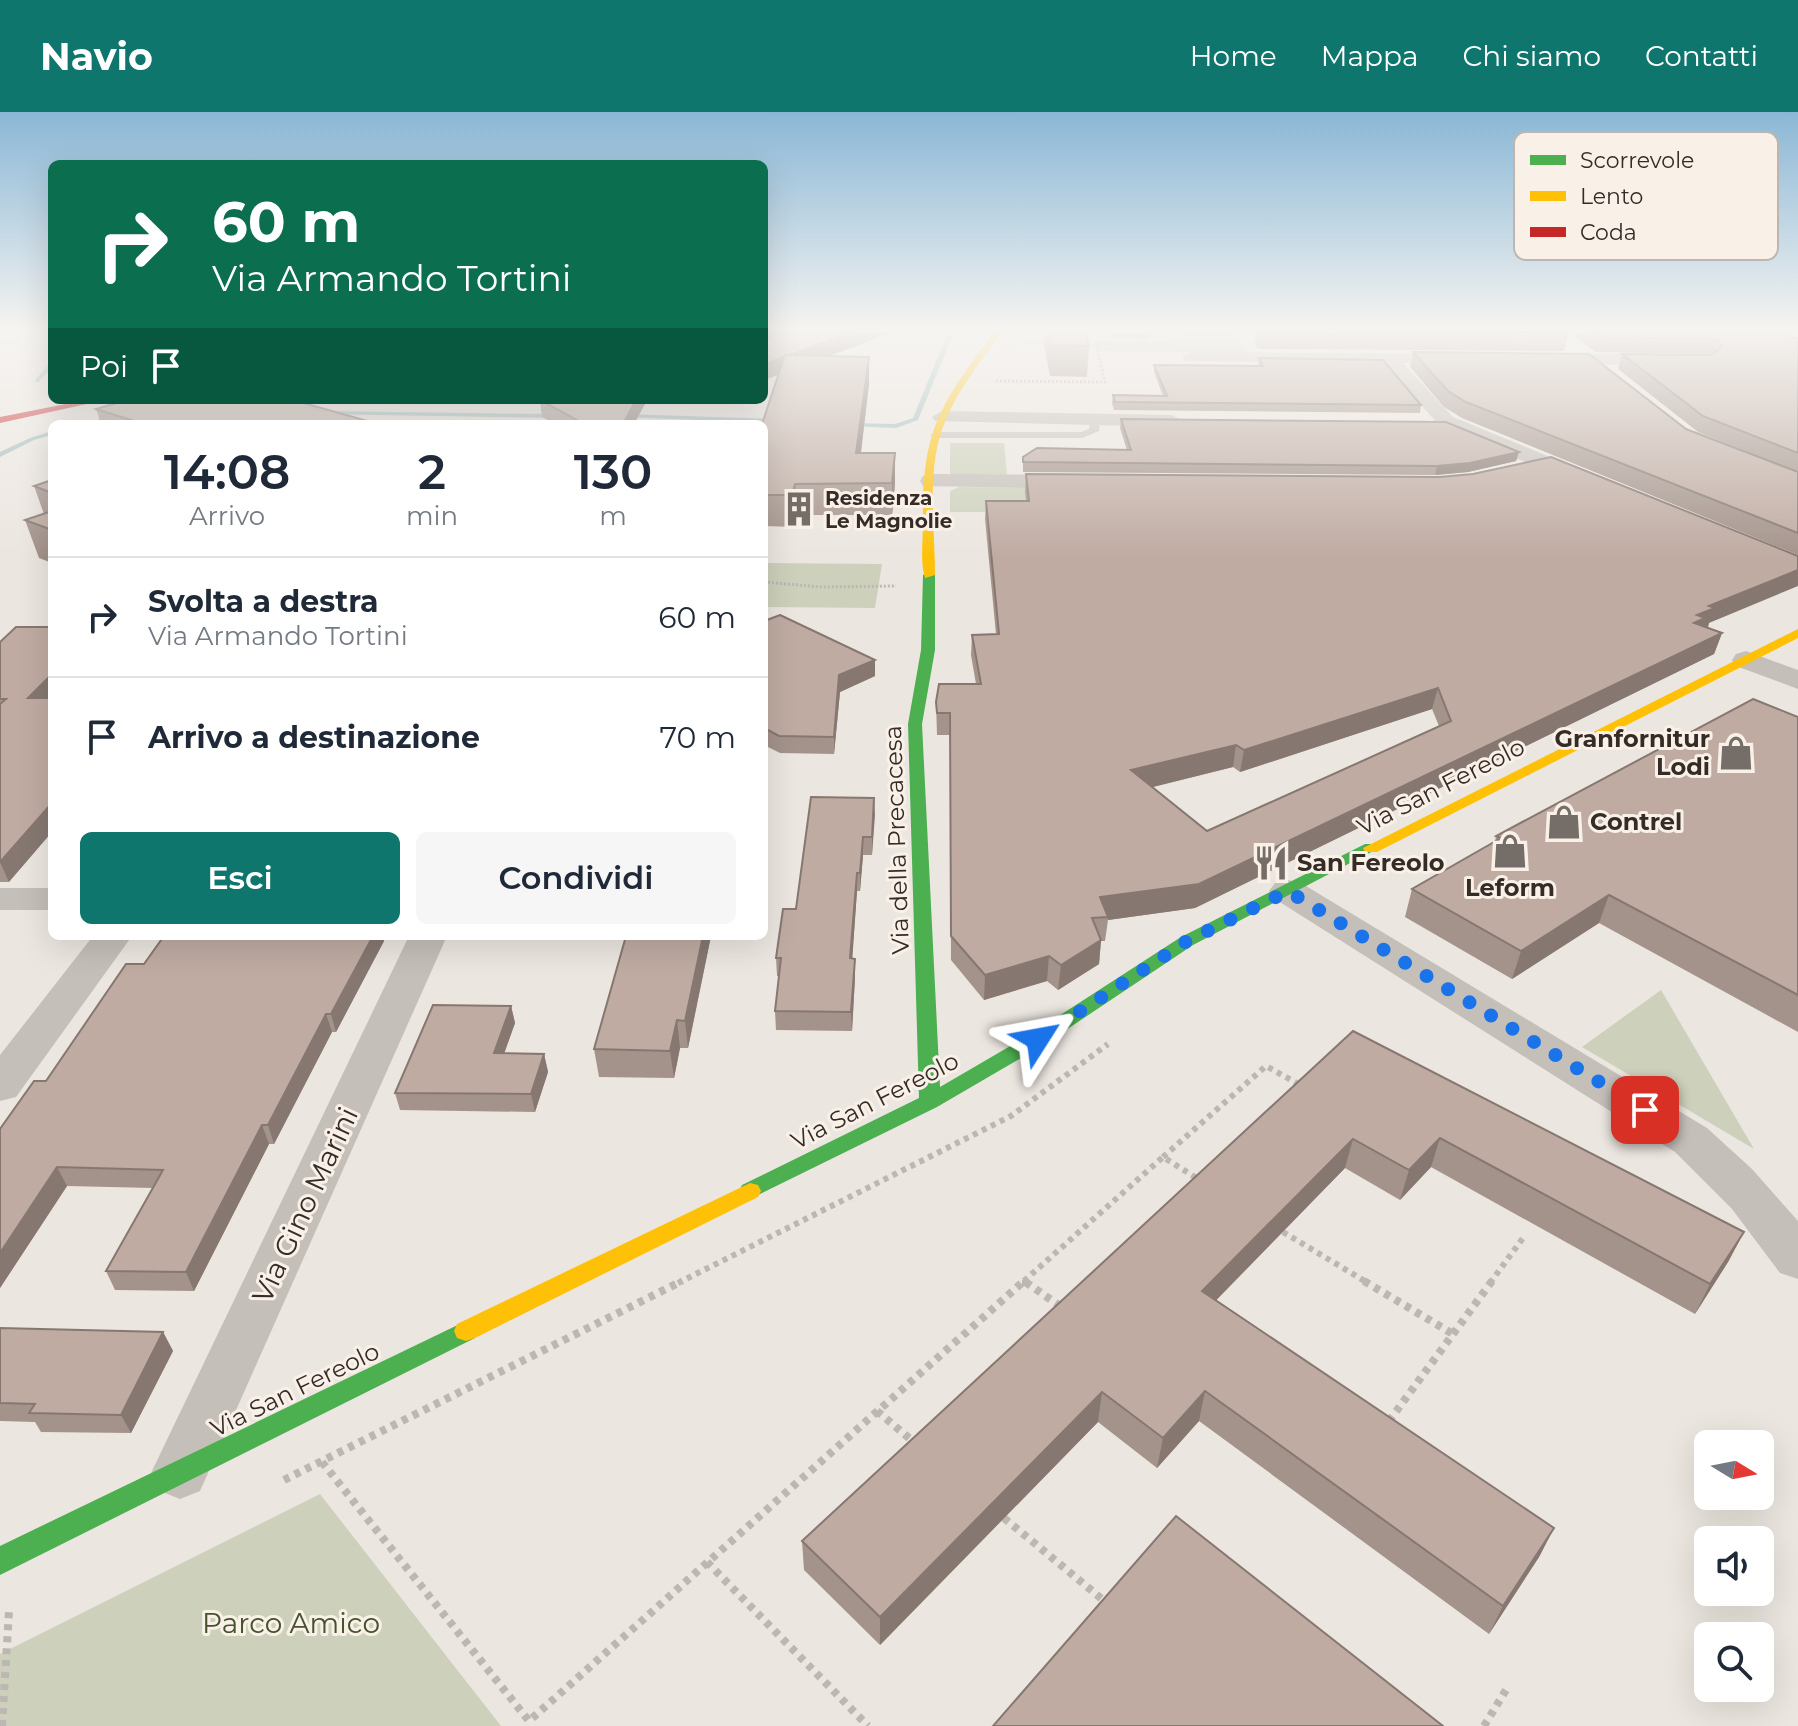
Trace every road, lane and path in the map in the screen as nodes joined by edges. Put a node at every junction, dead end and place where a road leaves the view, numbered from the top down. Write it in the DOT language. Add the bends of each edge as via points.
graph roads {
  1 [pos="21,407"];
  2 [pos="63,407"];
  3 [pos="947,407"];
  4 [pos="1430,407"];
  5 [pos="0,411"];
  6 [pos="0,420"];
  7 [pos="1190,421"];
  8 [pos="1449,422"];
  9 [pos="1414,423"];
  10 [pos="938,426"];
  11 [pos="1548,464"];
  12 [pos="1508,473"];
  13 [pos="931,481"];
  14 [pos="1104,482"];
  15 [pos="1607,488"];
  16 [pos="768,582"];
  17 [pos="929,586"];
  18 [pos="1798,633"];
  19 [pos="1746,660"];
  20 [pos="1798,680"];
  21 [pos="1288,891"];
  22 [pos="0,899"];
  23 [pos="48,899"];
  24 [pos="110,940"];
  25 [pos="426,940"];
  26 [pos="0,1086"];
  27 [pos="1311,1091"];
  28 [pos="930,1102"];
  29 [pos="1163,1157"];
  30 [pos="1210,1187"];
  31 [pos="1283,1232"];
  32 [pos="1523,1238"];
  33 [pos="1798,1259"];
  34 [pos="1024,1281"];
  35 [pos="1073,1316"];
  36 [pos="1453,1334"];
  37 [pos="877,1411"];
  38 [pos="291,1419"];
  39 [pos="1382,1431"];
  40 [pos="927,1453"];
  41 [pos="180,1473"];
  42 [pos="1004,1518"];
  43 [pos="0,1561"];
  44 [pos="707,1562"];
  45 [pos="1114,1609"];
  46 [pos="9,1613"];
  47 [pos="1506,1690"];
  48 [pos="2,1726"];
  49 [pos="868,1726"];
  50 [pos="1484,1726"];
  1 -- 5 [label="main road"];
  2 -- 6 [label="main road"];
  3 -- 10 [label="main road"];
  4 -- 8 [label="street"];
  7 -- 10 [label="street"];
  8 -- 9 [label="street"];
  8 -- 11 [label="street"];
  10 -- 13 [label="main road, Via della Precacesa"];
  11 -- 12 [label="street"];
  11 -- 15 [label="street"];
  13 -- 14 [label="street"];
  13 -- 17 [label="main road, Via della Precacesa"];
  16 -- 17 [label="path"];
  17 -- 28 [label="main road, Via della Precacesa" via="928,650 915,724"];
  18 -- 19 [label="main road, Via San Fereolo"];
  19 -- 20 [label="street"];
  19 -- 21 [label="main road, Via San Fereolo"];
  21 -- 28 [label="main road, Via San Fereolo" via="1187,941"];
  21 -- 33 [label="street" via="1691,1140 1744,1188"];
  22 -- 23 [label="street"];
  24 -- 26 [label="street"];
  25 -- 41 [label="street, Via Gino Marini"];
  27 -- 29 [label="path" via="1266,1066"];
  28 -- 38 [label="main road, Via San Fereolo"];
  29 -- 30 [label="path"];
  29 -- 34 [label="path"];
  31 -- 36 [label="path"];
  32 -- 36 [label="path"];
  34 -- 35 [label="path"];
  34 -- 37 [label="path"];
  36 -- 39 [label="path"];
  37 -- 40 [label="path"];
  37 -- 44 [label="path"];
  38 -- 41 [label="main road, Via San Fereolo"];
  38 -- 44 [label="path" via="529,1721"];
  41 -- 43 [label="main road, Via San Fereolo"];
  42 -- 45 [label="path"];
  44 -- 49 [label="path"];
  46 -- 48 [label="path"];
  47 -- 50 [label="path"];
}
